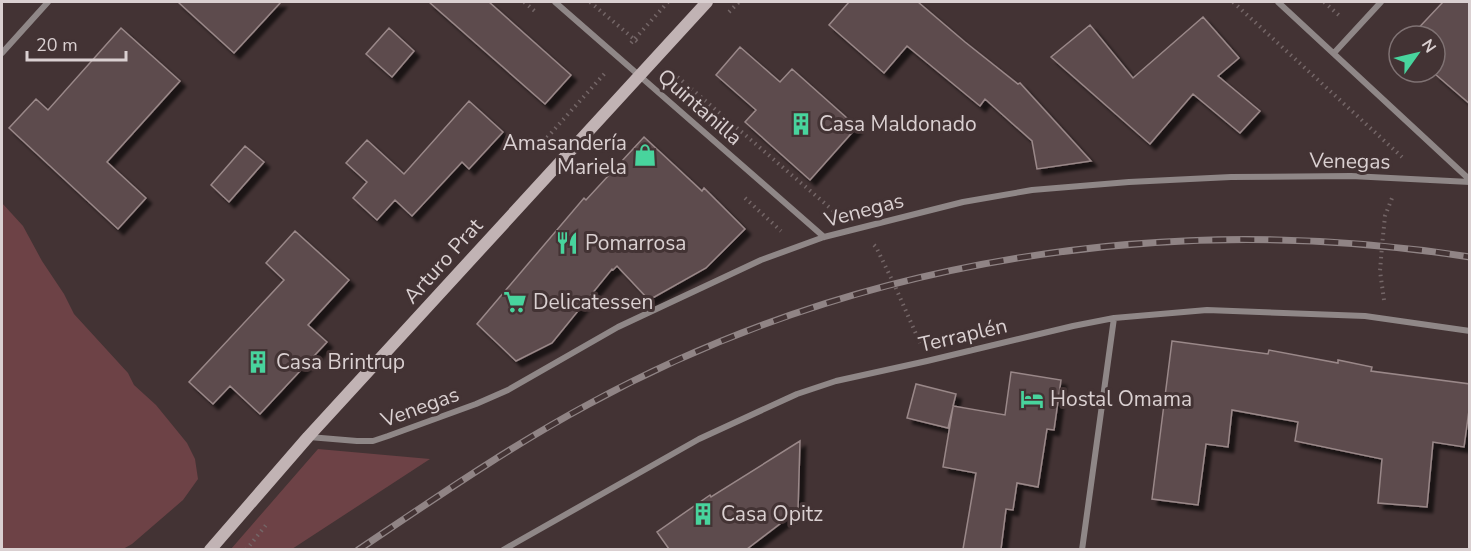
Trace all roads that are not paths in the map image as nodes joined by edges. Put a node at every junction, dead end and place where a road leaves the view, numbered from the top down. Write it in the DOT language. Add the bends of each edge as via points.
graph roads {
  1 [pos="48,2"];
  2 [pos="555,2"];
  3 [pos="707,2"];
  4 [pos="1278,2"];
  5 [pos="1381,2"];
  6 [pos="2,53"];
  7 [pos="1334,53"];
  8 [pos="639,76"];
  9 [pos="1470,181"];
  10 [pos="824,237"];
  11 [pos="1114,318"];
  12 [pos="1470,331"];
  13 [pos="308,437"];
  14 [pos="210,549"];
  15 [pos="503,549"];
  16 [pos="1082,549"];
  1 -- 6 [label="street"];
  2 -- 8 [label="street, Quintanilla"];
  3 -- 8 [label="street, Arturo Prat"];
  4 -- 7 [label="street"];
  5 -- 7 [label="street"];
  7 -- 9 [label="street"];
  8 -- 10 [label="street, Quintanilla"];
  8 -- 13 [label="street, Arturo Prat"];
  9 -- 10 [label="street, Venegas" via="1351,176 1231,177 1032,190 963,202"];
  10 -- 13 [label="street, Venegas" via="761,260 618,327 476,404 374,441"];
  11 -- 12 [label="street, Terraplén" via="1207,310 1365,316"];
  11 -- 15 [label="street, Terraplén" via="836,381 797,394 699,439"];
  11 -- 16 [label="street"];
  13 -- 14 [label="street, Arturo Prat"];
}
